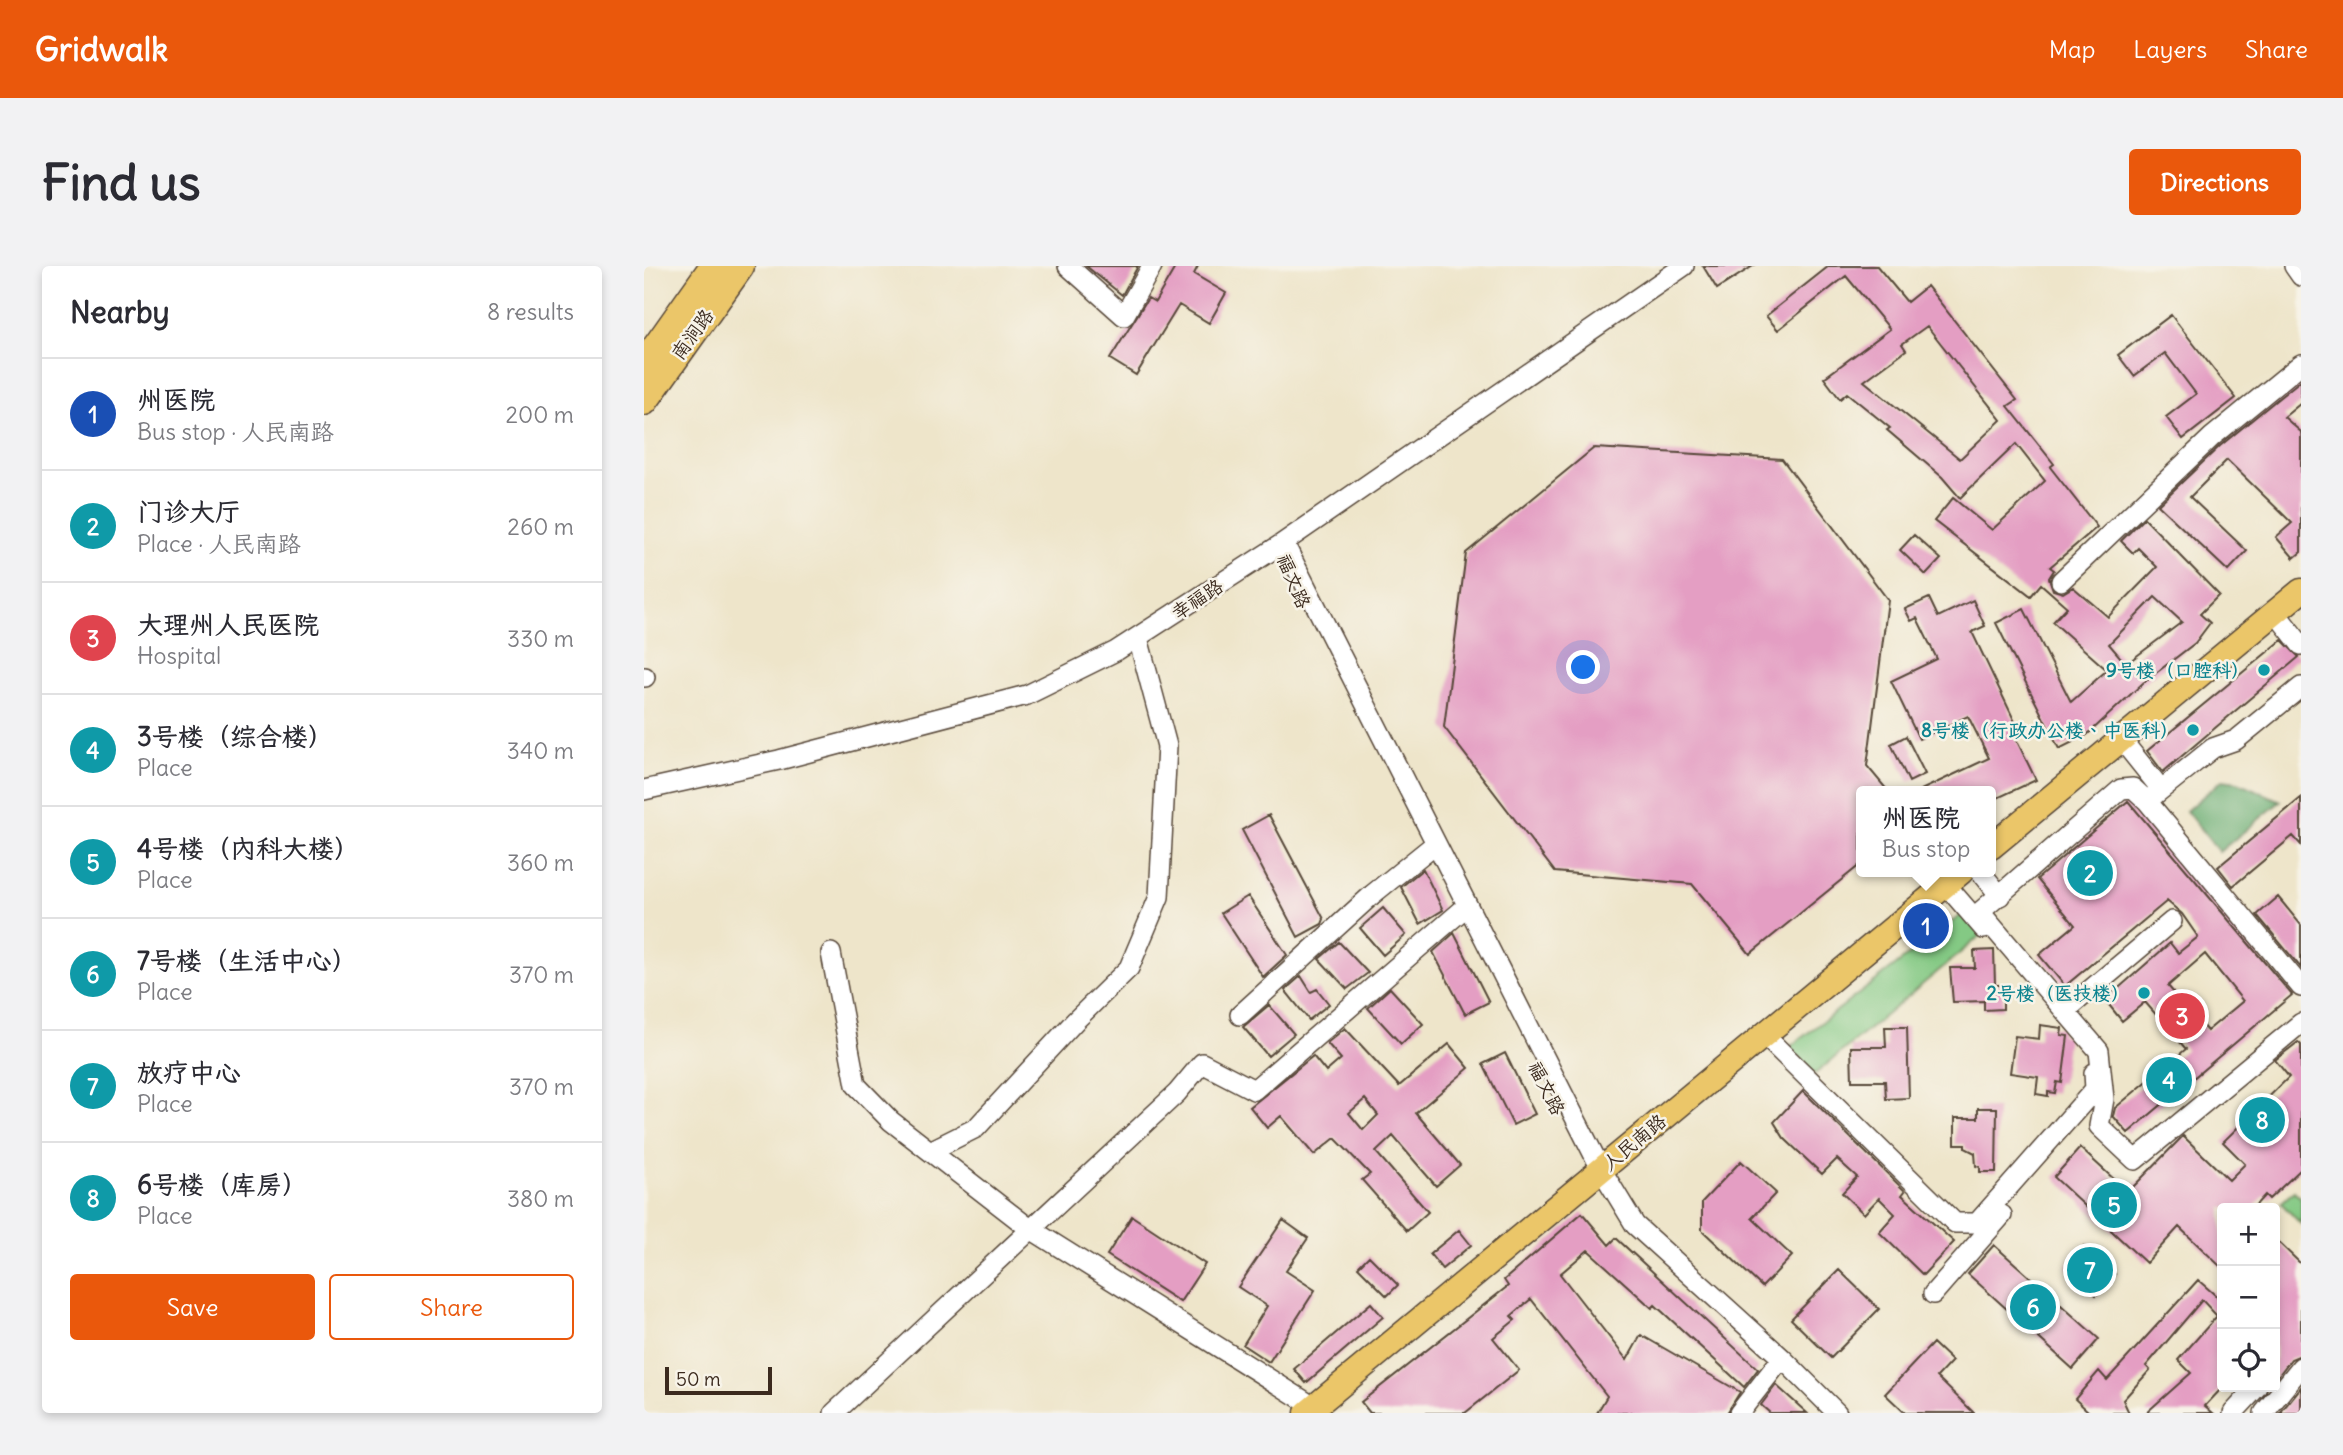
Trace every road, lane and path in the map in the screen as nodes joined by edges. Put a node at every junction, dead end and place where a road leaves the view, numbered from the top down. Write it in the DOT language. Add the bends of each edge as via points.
graph roads {
  1 [pos="714,266"];
  2 [pos="740,266"];
  3 [pos="1068,266"];
  4 [pos="1153,266"];
  5 [pos="1684,266"];
  6 [pos="2294,266"];
  7 [pos="2301,276"];
  8 [pos="2301,363"];
  9 [pos="650,364"];
  10 [pos="644,401"];
  11 [pos="1280,545"];
  12 [pos="2061,581"];
  13 [pos="2301,590"];
  14 [pos="2275,612"];
  15 [pos="1138,638"];
  16 [pos="2301,645"];
  17 [pos="2301,687"];
  18 [pos="2121,739"];
  19 [pos="644,790"];
  20 [pos="2154,795"];
  21 [pos="1996,843"];
  22 [pos="1431,848"];
  23 [pos="1985,877"];
  24 [pos="1954,878"];
  25 [pos="2000,897"];
  26 [pos="1463,910"];
  27 [pos="2172,921"];
  28 [pos="831,953"];
  29 [pos="2301,987"];
  30 [pos="2065,1011"];
  31 [pos="1240,1015"];
  32 [pos="2301,1023"];
  33 [pos="1763,1035"];
  34 [pos="2104,1099"];
  35 [pos="930,1151"];
  36 [pos="1597,1173"];
  37 [pos="1029,1228"];
  38 [pos="1933,1294"];
  39 [pos="2300,1360"];
  40 [pos="1779,1362"];
  41 [pos="2252,1392"];
  42 [pos="1310,1410"];
  43 [pos="834,1413"];
  44 [pos="1739,1413"];
  45 [pos="1825,1413"];
  46 [pos="1837,1413"];
  47 [pos="2233,1413"];
  48 [pos="2264,1413"];
  1 -- 9 [label="highway, 南涧路"];
  2 -- 9 [label="highway, 南涧路"];
  3 -- 4 [label="street" via="1124,316"];
  5 -- 11 [label="street, 幸福路"];
  6 -- 7 [label="street"];
  8 -- 12 [label="street" via="2211,437"];
  9 -- 10 [label="highway, 南涧路"];
  11 -- 15 [label="street, 幸福路"];
  11 -- 22 [label="street, 福文路" via="1287,549"];
  13 -- 14 [label="main road"];
  14 -- 16 [label="street"];
  14 -- 18 [label="main road"];
  15 -- 19 [label="street, 幸福路" via="1027,695"];
  15 -- 35 [label="street" via="1167,746 1158,897 1129,968 976,1128"];
  17 -- 20 [label="street" via="2236,740 2213,748"];
  18 -- 20 [label="street"];
  18 -- 21 [label="main road"];
  20 -- 25 [label="street" via="2121,789"];
  20 -- 29 [label="street"];
  22 -- 26 [label="street, 福文路"];
  22 -- 31 [label="street" via="1373,894"];
  23 -- 25 [label="street"];
  24 -- 33 [label="main road, 人民南路"];
  24 -- 33 [label="street" via="2093,1058 2095,1089 1977,1223 1955,1223"];
  25 -- 30 [label="street" via="1980,912"];
  26 -- 36 [label="street, 福文路"];
  26 -- 37 [label="street" via="1254,1090 1202,1063 1177,1093"];
  27 -- 30 [label="street"];
  28 -- 35 [label="street" via="856,1085 891,1121"];
  30 -- 34 [label="street" via="2099,1051"];
  32 -- 34 [label="street" via="2135,1160 2099,1126"];
  33 -- 36 [label="main road, 人民南路"];
  34 -- 38 [label="street"];
  35 -- 37 [label="street"];
  36 -- 40 [label="street, 福文路" via="1628,1234"];
  36 -- 42 [label="main road, 人民南路"];
  37 -- 42 [label="street"];
  37 -- 43 [label="street"];
  39 -- 48 [label="street"];
  40 -- 44 [label="street"];
  40 -- 45 [label="street, 福文路"];
  40 -- 46 [label="street, 福文路"];
  41 -- 47 [label="street"];
}
